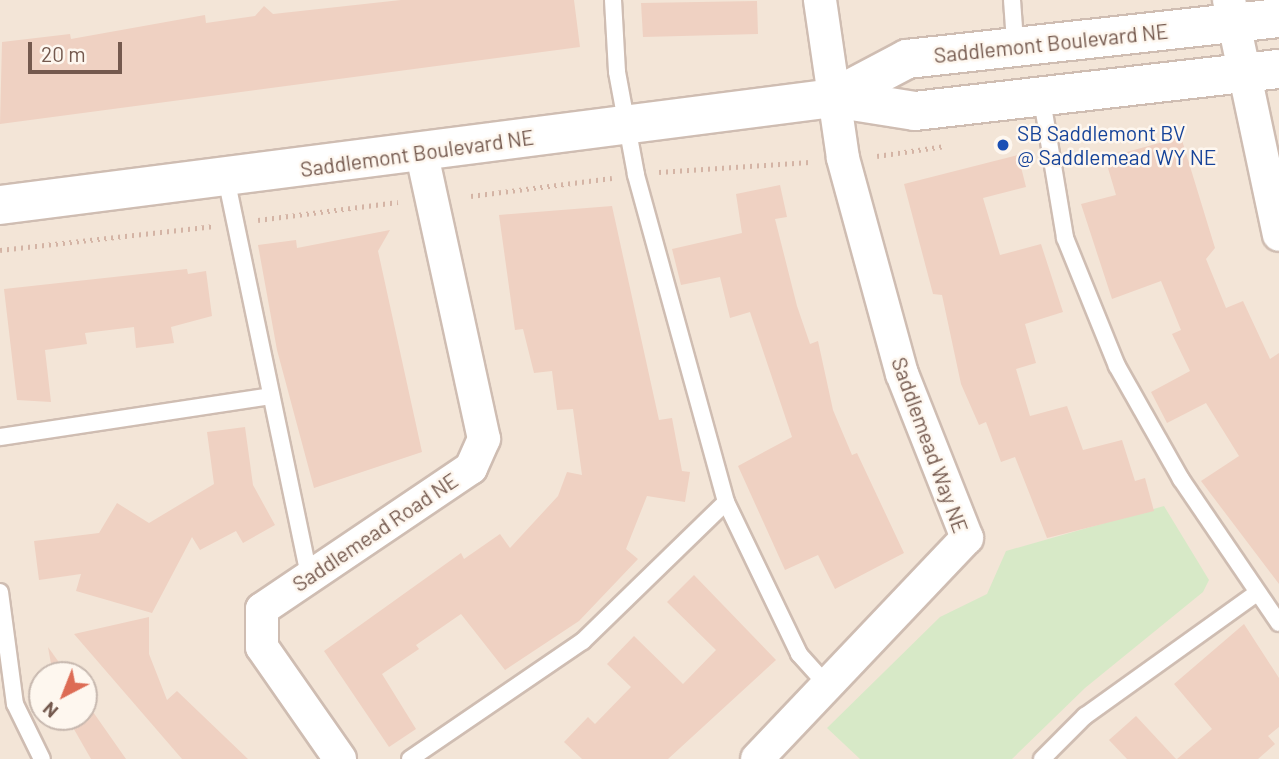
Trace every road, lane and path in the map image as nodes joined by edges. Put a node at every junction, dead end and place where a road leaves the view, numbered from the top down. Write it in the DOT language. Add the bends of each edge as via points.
graph roads {
  1 [pos="613,0"];
  2 [pos="820,0"];
  3 [pos="1012,0"];
  4 [pos="1231,13"];
  5 [pos="1279,18"];
  6 [pos="1015,42"];
  7 [pos="1261,71"];
  8 [pos="1041,94"];
  9 [pos="833,98"];
  10 [pos="625,122"];
  11 [pos="422,155"];
  12 [pos="226,178"];
  13 [pos="398,202"];
  14 [pos="0,205"];
  15 [pos="233,223"];
  16 [pos="1279,235"];
  17 [pos="0,250"];
  18 [pos="271,397"];
  19 [pos="0,438"];
  20 [pos="726,502"];
  21 [pos="309,576"];
  22 [pos="0,592"];
  23 [pos="1257,593"];
  24 [pos="1279,623"];
  25 [pos="825,683"];
  26 [pos="43,759"];
  27 [pos="340,759"];
  28 [pos="410,759"];
  29 [pos="757,759"];
  30 [pos="1042,759"];
  1 -- 10 [label="lane"];
  2 -- 9 [label="street"];
  3 -- 6 [label="lane"];
  4 -- 5 [label="street, Saddlemont Boulevard NE"];
  4 -- 6 [label="street, Saddlemont Boulevard NE"];
  4 -- 7 [label="street"];
  6 -- 9 [label="street, Saddlemont Boulevard NE" via="907,59"];
  7 -- 8 [label="street, Saddlemont Boulevard NE"];
  7 -- 16 [label="street"];
  8 -- 9 [label="street, Saddlemont Boulevard NE" via="915,111"];
  8 -- 23 [label="lane" via="1042,131 1065,238 1117,366"];
  9 -- 10 [label="street, Saddlemont Boulevard NE"];
  9 -- 25 [label="street, Saddlemead Way NE" via="842,159 902,374 967,538"];
  10 -- 11 [label="street, Saddlemont Boulevard NE"];
  10 -- 20 [label="lane"];
  11 -- 12 [label="street, Saddlemont Boulevard NE"];
  11 -- 21 [label="street, Saddlemead Road NE" via="484,439 471,468"];
  12 -- 14 [label="street, Saddlemont Boulevard NE"];
  12 -- 15 [label="lane"];
  13 -- 15 [label="path"];
  15 -- 17 [label="path"];
  15 -- 18 [label="lane"];
  18 -- 19 [label="lane"];
  18 -- 21 [label="lane"];
  20 -- 25 [label="lane" via="799,654"];
  20 -- 28 [label="lane" via="583,641"];
  21 -- 27 [label="street, Saddlemead Road NE" via="262,609 262,647"];
  22 -- 26 [label="lane" via="15,704"];
  23 -- 24 [label="lane"];
  23 -- 30 [label="lane" via="1085,716"];
  25 -- 29 [label="street, Saddlemead Way NE"];
}
